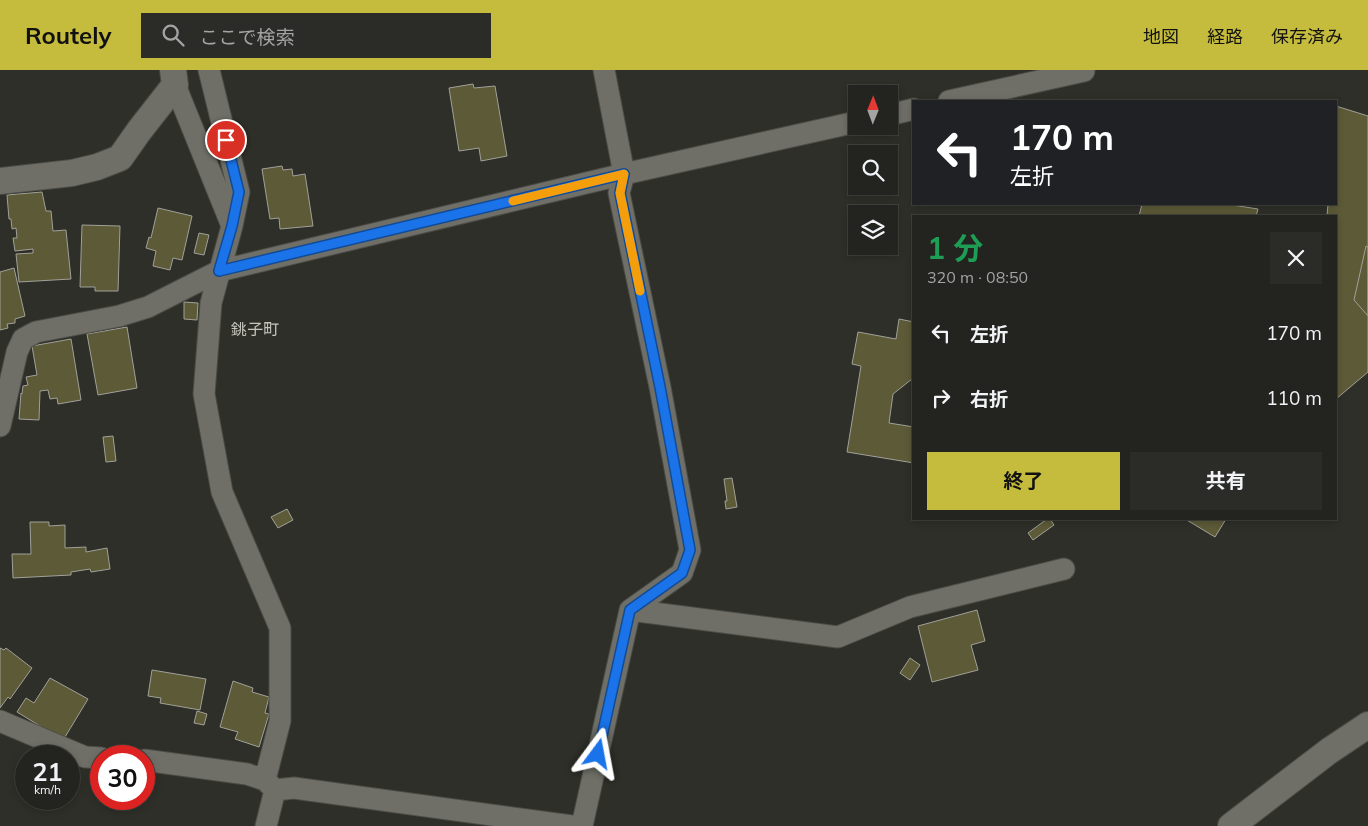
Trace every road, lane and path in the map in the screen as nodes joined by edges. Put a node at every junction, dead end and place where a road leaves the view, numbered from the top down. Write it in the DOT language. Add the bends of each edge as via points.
graph roads {
  1 [pos="209,70"];
  2 [pos="604,70"];
  3 [pos="1084,71"];
  4 [pos="174,77"];
  5 [pos="954,100"];
  6 [pos="912,109"];
  7 [pos="898,113"];
  8 [pos="848,124"];
  9 [pos="624,174"];
  10 [pos="0,181"];
  11 [pos="232,226"];
  12 [pos="219,271"];
  13 [pos="0,426"];
  14 [pos="1064,569"];
  15 [pos="630,610"];
  16 [pos="0,721"];
  17 [pos="1368,725"];
  18 [pos="90,757"];
  19 [pos="155,761"];
  20 [pos="270,785"];
  21 [pos="266,826"];
  22 [pos="572,826"];
  23 [pos="582,826"];
  24 [pos="1231,826"];
  1 -- 11 [label="street" via="239,192"];
  2 -- 9 [label="street"];
  3 -- 5 [label="street"];
  4 -- 10 [label="street" via="120,158 72,173"];
  4 -- 11 [label="street"];
  6 -- 7 [label="street"];
  8 -- 9 [label="street"];
  9 -- 12 [label="street"];
  9 -- 15 [label="street" via="620,193 690,550 682,573"];
  11 -- 12 [label="street"];
  12 -- 13 [label="street" via="148,307 36,332 23,339"];
  12 -- 20 [label="street" via="211,303 204,394 222,492 280,628 280,721"];
  14 -- 15 [label="street" via="910,606 838,637"];
  15 -- 23 [label="street"];
  16 -- 18 [label="street"];
  17 -- 24 [label="street"];
  19 -- 20 [label="street" via="247,774"];
  20 -- 21 [label="street"];
  20 -- 22 [label="street"];
}
